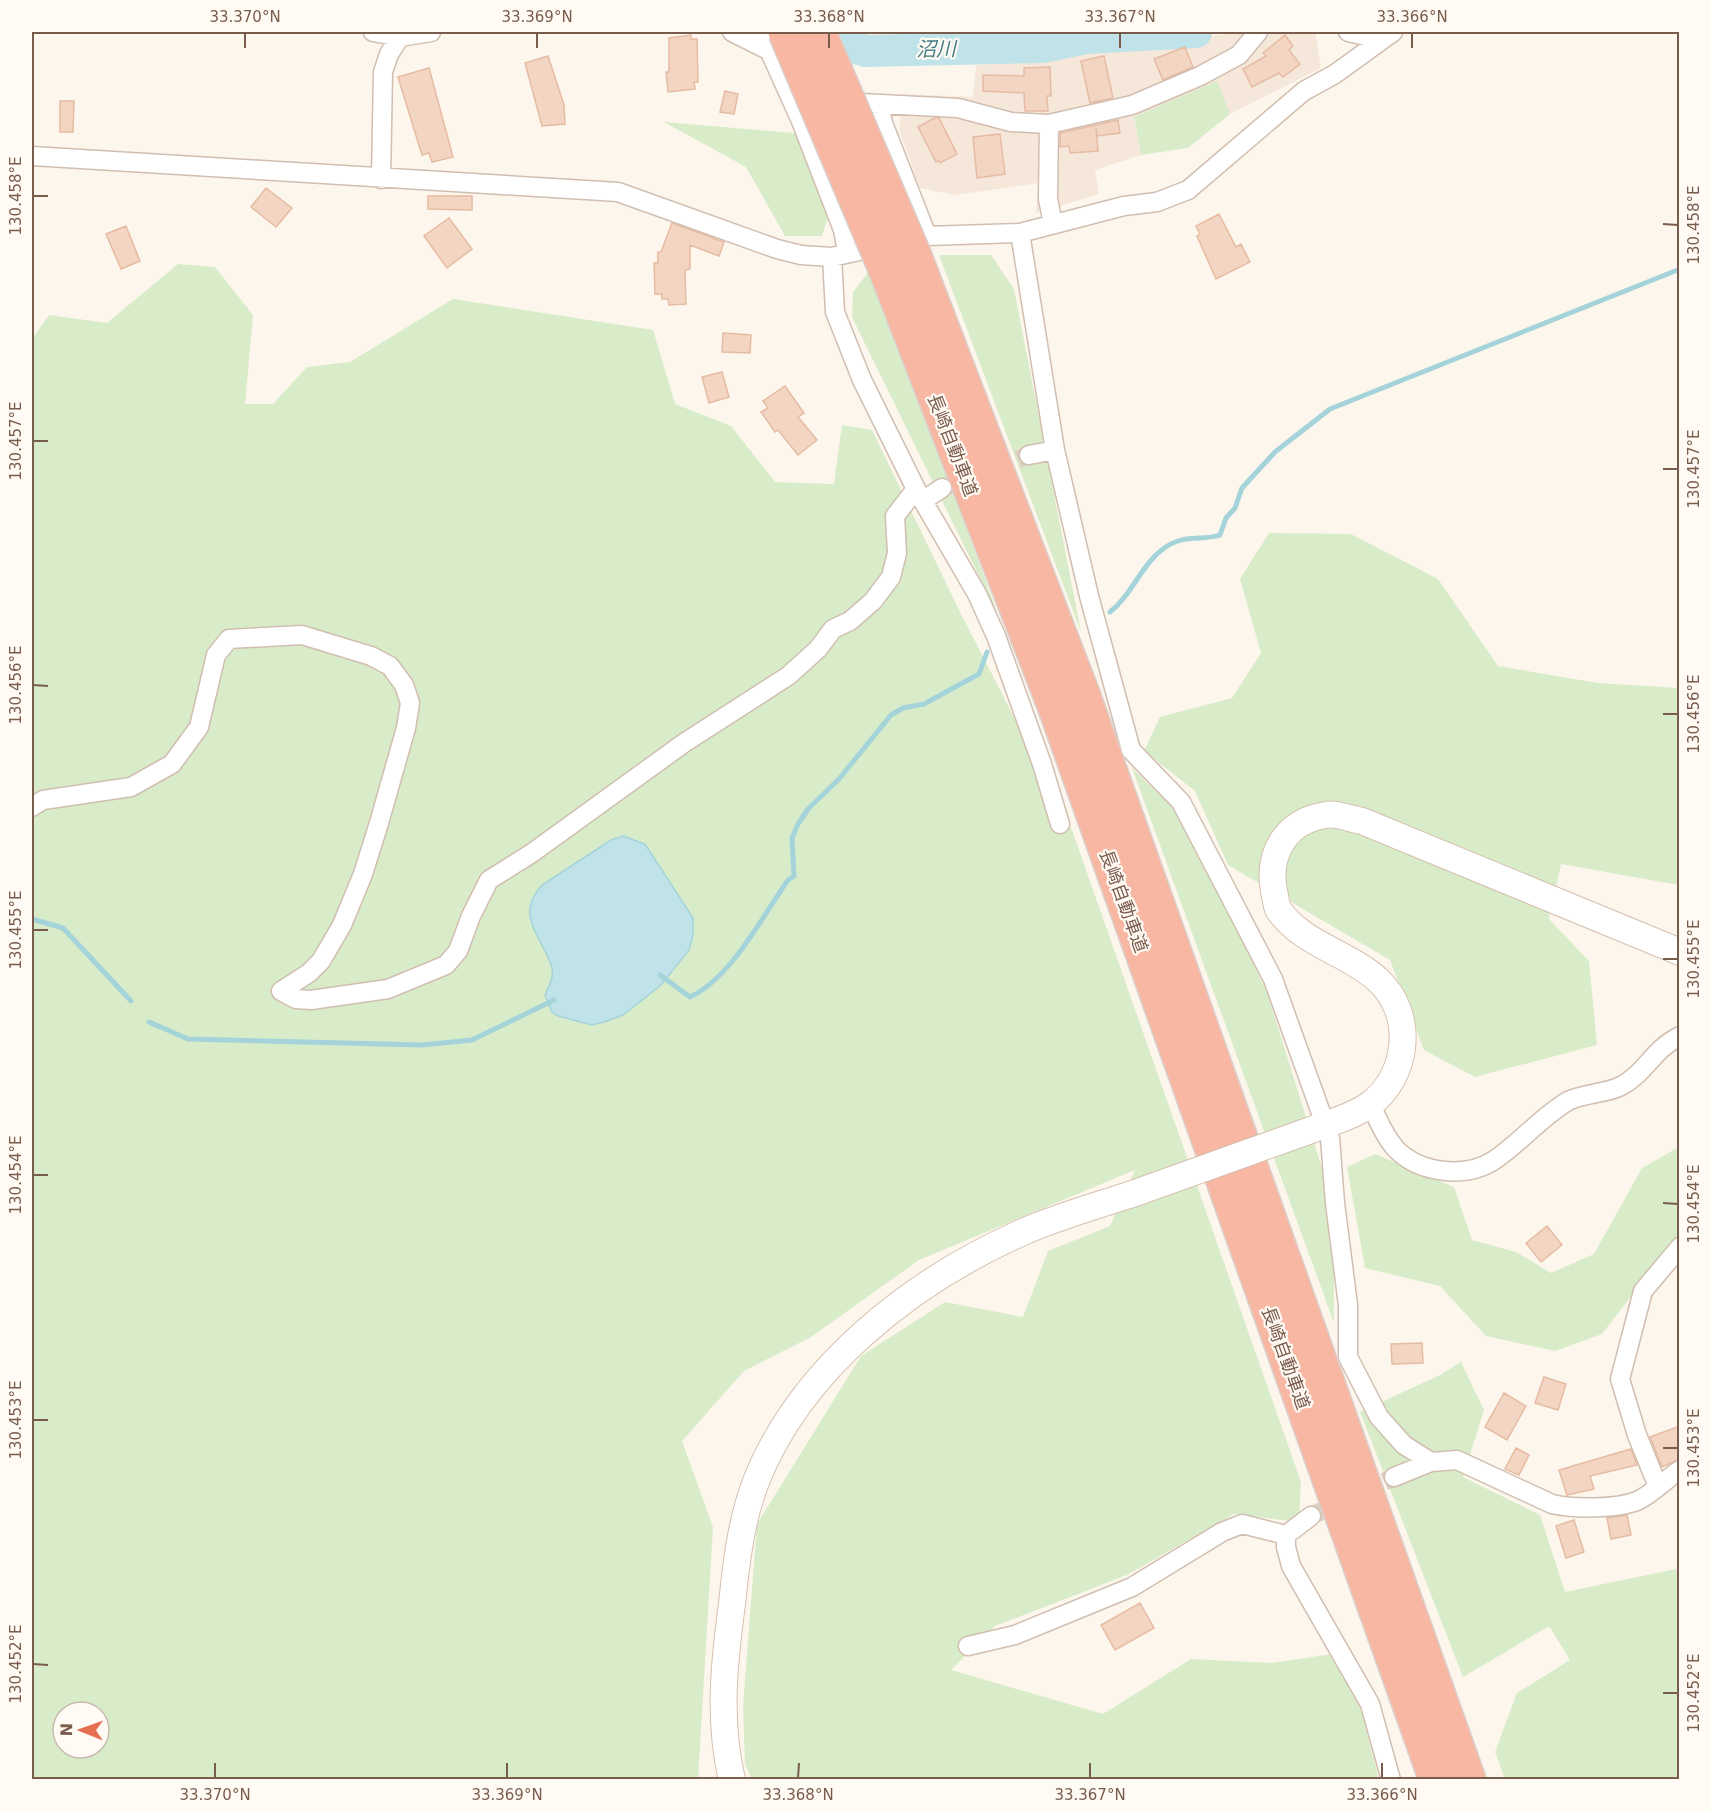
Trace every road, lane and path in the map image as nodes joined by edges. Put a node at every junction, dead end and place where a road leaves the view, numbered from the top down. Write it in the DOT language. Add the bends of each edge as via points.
graph roads {
  1 [pos="373,32"];
  2 [pos="431,32"];
  3 [pos="732,32"];
  4 [pos="762,32"];
  5 [pos="819,32"];
  6 [pos="1258,32"];
  7 [pos="1348,32"];
  8 [pos="1386,35"];
  9 [pos="400,37"];
  10 [pos="778,41"];
  11 [pos="865,105"];
  12 [pos="801,121"];
  13 [pos="1049,124"];
  14 [pos="32,156"];
  15 [pos="381,179"];
  16 [pos="1053,224"];
  17 [pos="1020,233"];
  18 [pos="920,245"];
  19 [pos="840,254"];
  20 [pos="1054,450"];
  21 [pos="1029,455"];
  22 [pos="942,488"];
  23 [pos="920,495"];
  24 [pos="32,807"];
  25 [pos="1060,824"];
  26 [pos="1680,951"];
  27 [pos="1680,1036"];
  28 [pos="1371,1104"];
  29 [pos="1318,1127"];
  30 [pos="1680,1247"];
  31 [pos="1431,1462"];
  32 [pos="1680,1470"];
  33 [pos="1394,1477"];
  34 [pos="1657,1484"];
  35 [pos="1311,1516"];
  36 [pos="1286,1535"];
  37 [pos="968,1646"];
  38 [pos="732,1779"];
  39 [pos="1391,1779"];
  40 [pos="1436,1779"];
  41 [pos="1469,1779"];
  1 -- 9 [label="street"];
  2 -- 9 [label="street"];
  3 -- 10 [label="street"];
  4 -- 10 [label="street"];
  5 -- 11 [label="highway, 長崎自動車道, bridge"];
  6 -- 13 [label="street" via="1239,55 1200,76 1132,105"];
  7 -- 8 [label="street"];
  8 -- 16 [label="street" via="1335,74 1304,91 1188,190 1157,202"];
  9 -- 15 [label="street" via="383,72"];
  10 -- 12 [label="street"];
  10 -- 40 [label="highway, 長崎自動車道, bridge" via="886,271 1055,708"];
  11 -- 12 [label="street"];
  11 -- 13 [label="street" via="958,108 1011,122"];
  11 -- 18 [label="highway, 長崎自動車道, bridge"];
  12 -- 19 [label="street" via="843,230"];
  13 -- 16 [label="street" via="1048,199"];
  14 -- 15 [label="street"];
  15 -- 19 [label="street" via="618,192 777,249 801,255"];
  16 -- 17 [label="street"];
  17 -- 18 [label="street"];
  17 -- 20 [label="street"];
  18 -- 19 [label="street"];
  18 -- 41 [label="highway, 長崎自動車道"];
  19 -- 23 [label="street" via="835,312 862,380"];
  20 -- 21 [label="street"];
  20 -- 29 [label="street" via="1131,750 1181,802 1273,979"];
  22 -- 23 [label="street"];
  23 -- 24 [label="street" via="895,516 897,554 891,577 873,601 850,621 833,629 788,676 684,743 489,880 458,951 447,964 388,989 311,1000 296,999 281,991 321,961 342,925 363,874 410,703 404,685 390,666 302,635 229,639 216,655 199,727 172,764 131,787 43,800"];
  23 -- 25 [label="street" via="977,594 996,636"];
  26 -- 28 [label="street" via="1362,821 1327,814 1299,824 1277,847 1271,872 1278,908 1301,932 1379,981 1398,1010 1404,1038 1400,1064 1387,1088"];
  27 -- 28 [label="street" via="1662,1046 1638,1075 1619,1087 1569,1101 1491,1162 1467,1171 1444,1171 1422,1165 1396,1149"];
  28 -- 29 [label="street"];
  29 -- 31 [label="street" via="1330,1138 1348,1305 1348,1357 1379,1417 1404,1445"];
  29 -- 38 [label="street, bridge" via="1023,1232 945,1273 868,1331 820,1376 784,1422 755,1485 738,1548 723,1671 724,1748"];
  30 -- 34 [label="street" via="1643,1291 1620,1379"];
  31 -- 33 [label="street"];
  31 -- 34 [label="street" via="1466,1463 1564,1507 1622,1505 1651,1492"];
  32 -- 34 [label="street"];
  35 -- 36 [label="street"];
  36 -- 37 [label="street" via="1242,1524 1132,1587 1016,1635"];
  36 -- 39 [label="street" via="1291,1566 1370,1704"];
}
